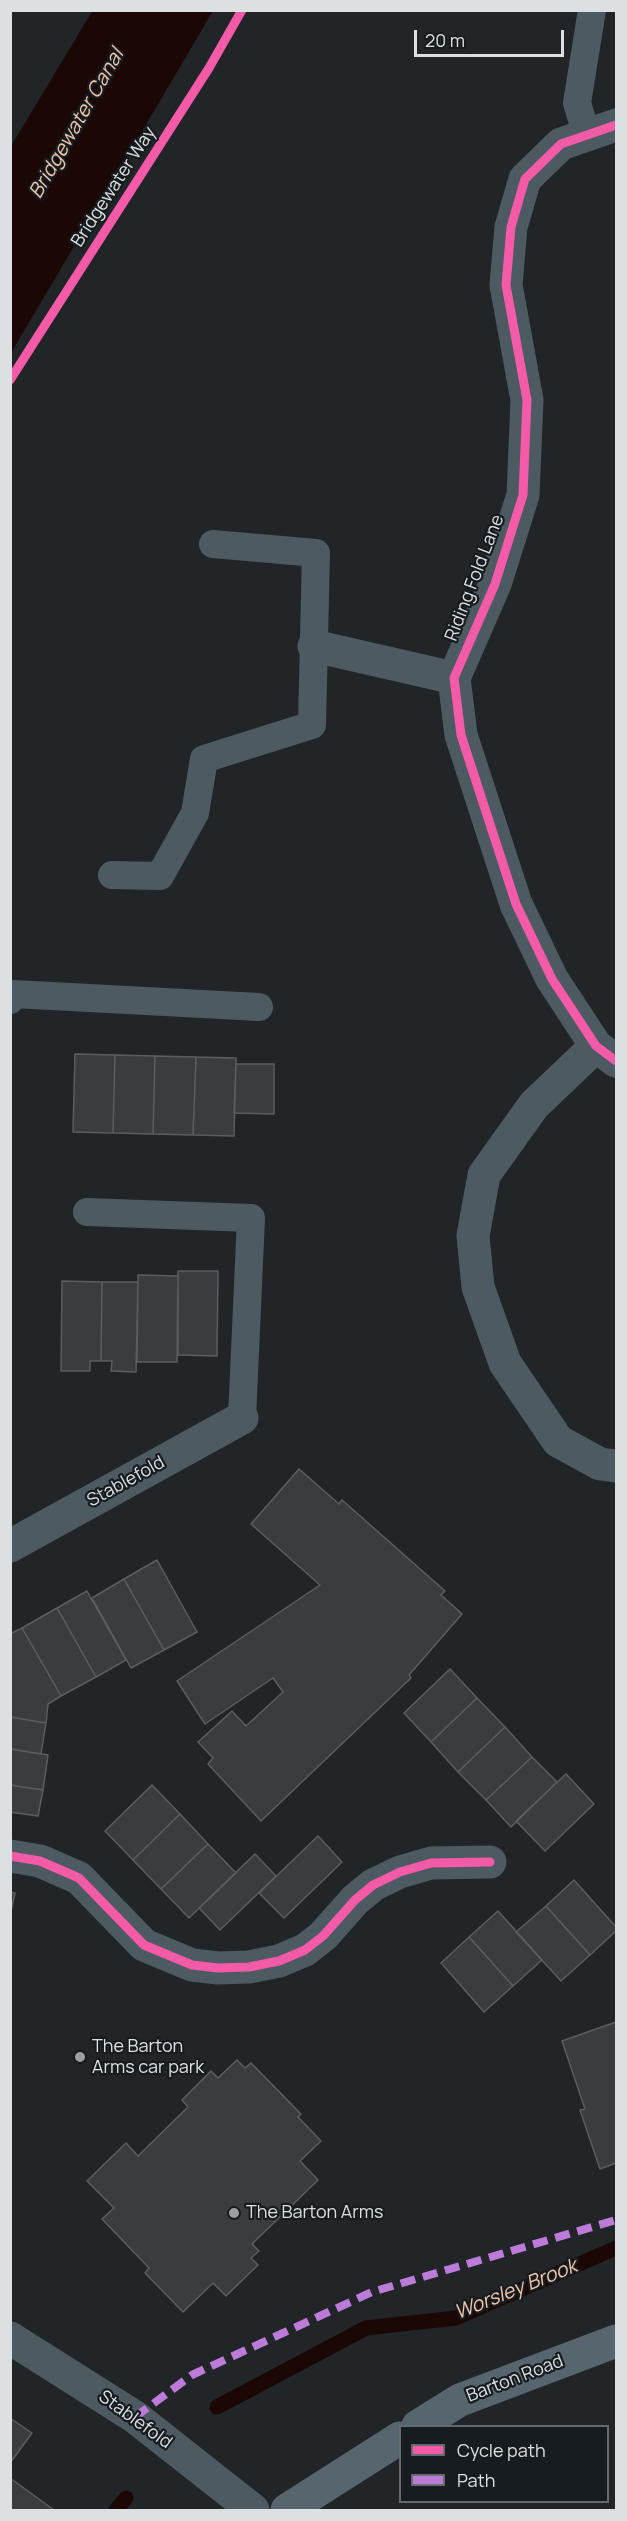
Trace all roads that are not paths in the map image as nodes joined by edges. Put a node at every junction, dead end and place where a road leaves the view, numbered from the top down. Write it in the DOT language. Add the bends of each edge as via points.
graph roads {
  1 [pos="592,10"];
  2 [pos="602,131"];
  3 [pos="213,544"];
  4 [pos="314,646"];
  5 [pos="454,678"];
  6 [pos="112,875"];
  7 [pos="10,1000"];
  8 [pos="259,1007"];
  9 [pos="606,1053"];
  10 [pos="87,1212"];
  11 [pos="242,1418"];
  12 [pos="616,1466"];
  13 [pos="10,1546"];
  14 [pos="10,1856"];
  15 [pos="490,1862"];
  16 [pos="10,2338"];
  17 [pos="616,2342"];
  18 [pos="421,2425"];
  19 [pos="399,2439"];
  20 [pos="253,2511"];
  21 [pos="287,2511"];
  1 -- 2 [label="lane" via="577,103"];
  2 -- 5 [label="street, Riding Fold Lane" via="561,144 525,179 512,226 506,285 527,400 523,495 495,584"];
  3 -- 4 [label="lane" via="316,553"];
  4 -- 5 [label="street"];
  4 -- 6 [label="lane" via="312,725 204,759 195,813 160,876"];
  5 -- 9 [label="street" via="461,735 516,904 552,979"];
  7 -- 8 [label="lane" via="14,994"];
  9 -- 12 [label="street" via="534,1105 484,1175 473,1236 478,1287 505,1363 558,1441 600,1464"];
  10 -- 11 [label="lane" via="251,1218"];
  11 -- 13 [label="street, Stablefold"];
  14 -- 15 [label="street" via="40,1861 79,1878 144,1945 192,1965 219,1968 279,1961 305,1950 373,1885 400,1872 431,1863"];
  16 -- 20 [label="street, Stablefold" via="135,2417"];
  17 -- 18 [label="main road, Barton Road" via="460,2400"];
  19 -- 21 [label="main road"];
}
